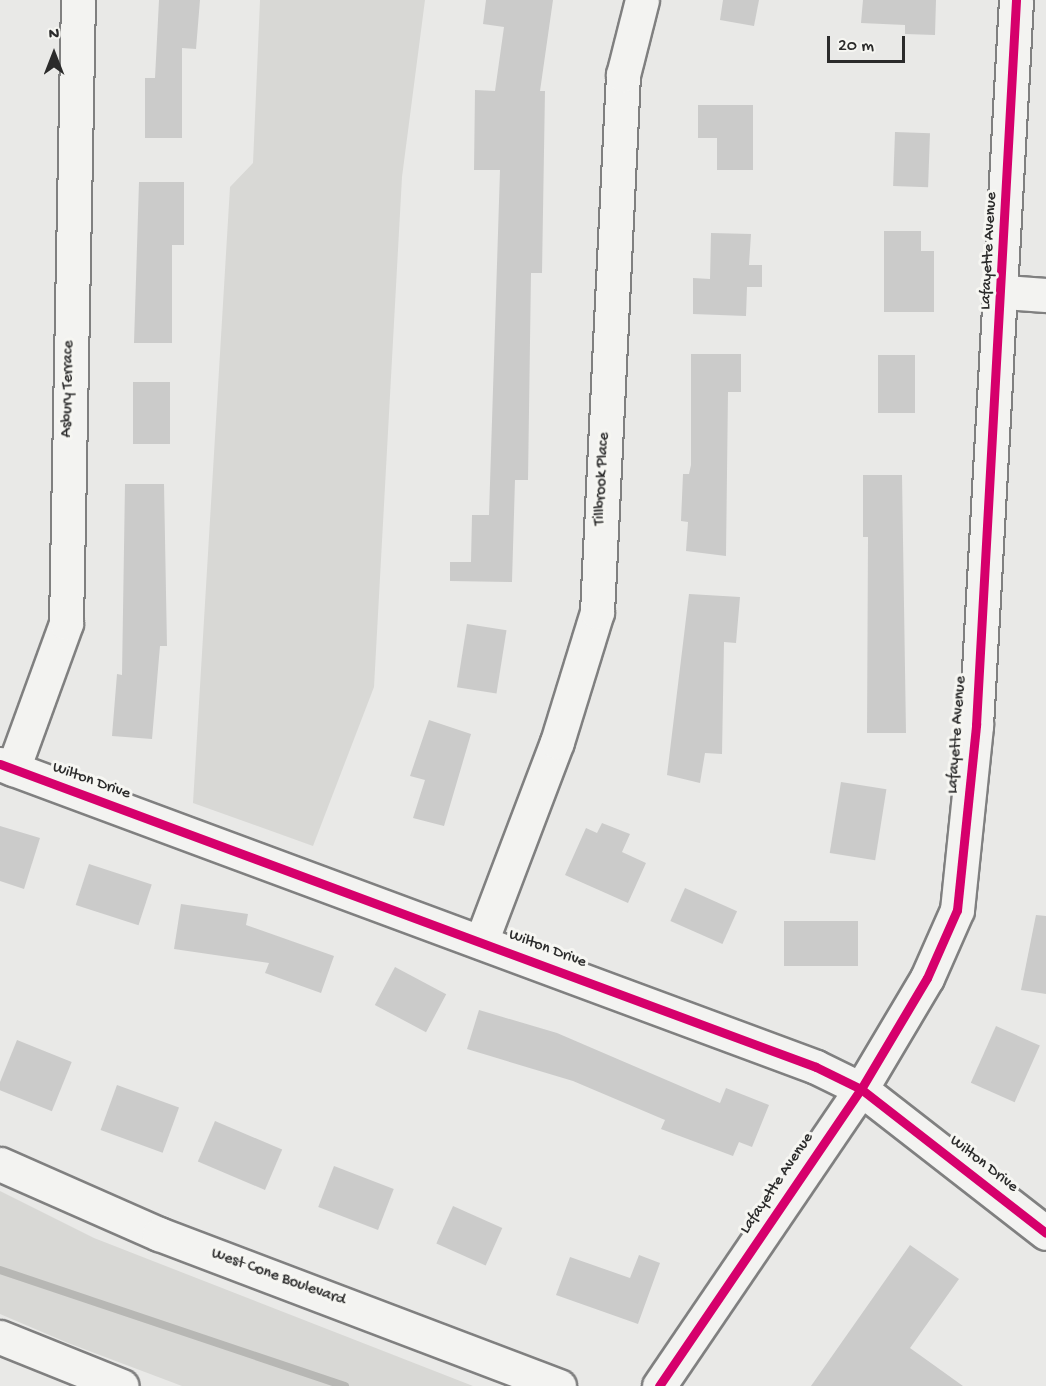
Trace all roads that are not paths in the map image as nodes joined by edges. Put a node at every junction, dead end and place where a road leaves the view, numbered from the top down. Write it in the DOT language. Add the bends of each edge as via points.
graph roads {
  1 [pos="78,0"];
  2 [pos="642,0"];
  3 [pos="1016,0"];
  4 [pos="1004,292"];
  5 [pos="1046,295"];
  6 [pos="7,767"];
  7 [pos="481,942"];
  8 [pos="861,1089"];
  9 [pos="0,1164"];
  10 [pos="1046,1233"];
  11 [pos="0,1337"];
  12 [pos="122,1386"];
  13 [pos="559,1386"];
  14 [pos="659,1386"];
  1 -- 6 [label="street, Asbury Terrace" via="66,623"];
  2 -- 7 [label="street, Tillbrook Place" via="622,75 597,612 557,742"];
  3 -- 4 [label="street, Lafayette Avenue"];
  4 -- 5 [label="street"];
  4 -- 8 [label="street, Lafayette Avenue" via="981,584 976,725 957,910 927,978"];
  6 -- 7 [label="street, Wilton Drive"];
  7 -- 8 [label="street, Wilton Drive"];
  8 -- 10 [label="street, Wilton Drive"];
  8 -- 14 [label="street, Lafayette Avenue"];
  9 -- 13 [label="street, West Cone Boulevard" via="159,1234"];
  11 -- 12 [label="street"];
}
